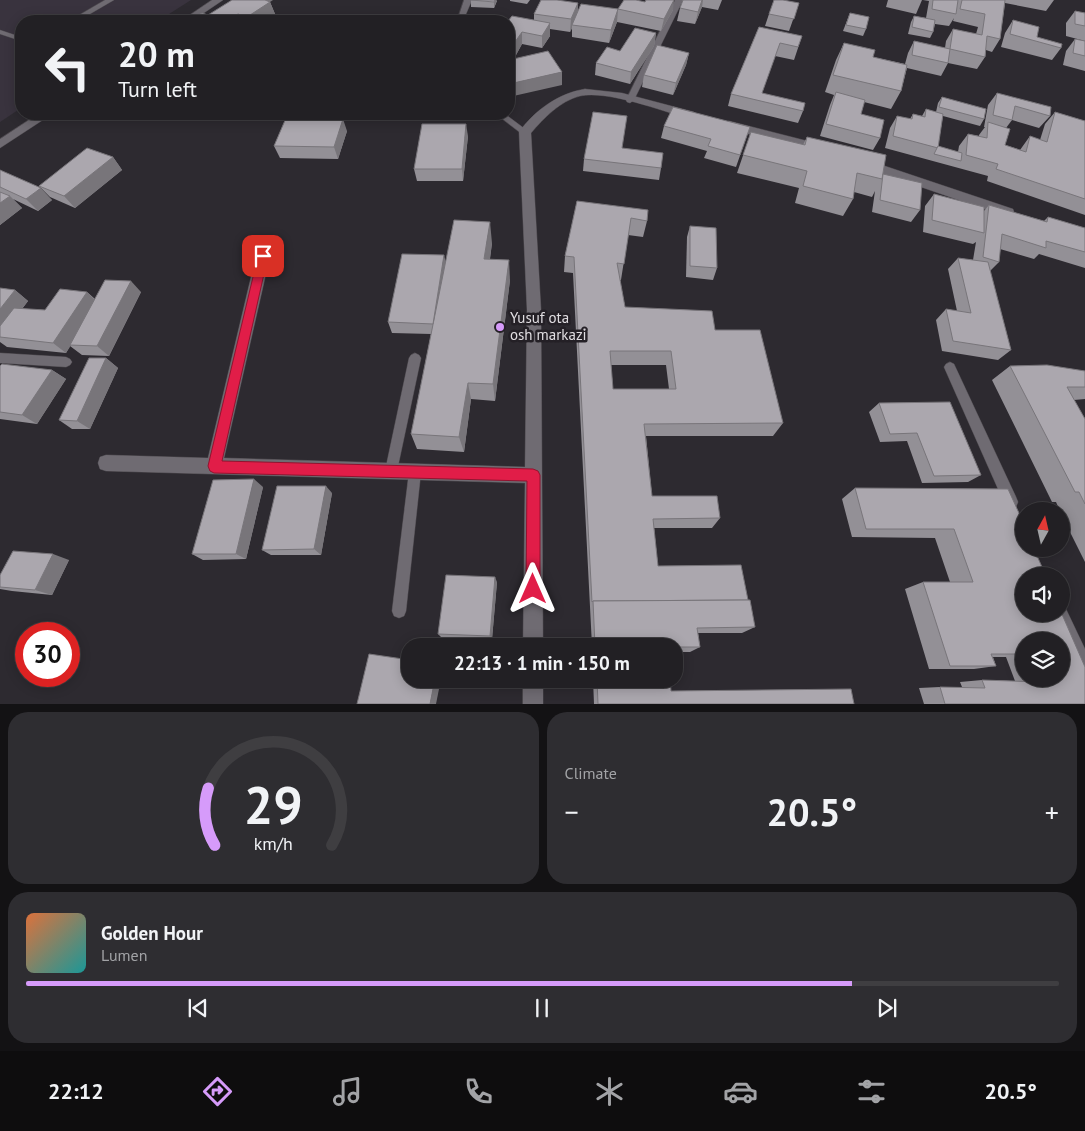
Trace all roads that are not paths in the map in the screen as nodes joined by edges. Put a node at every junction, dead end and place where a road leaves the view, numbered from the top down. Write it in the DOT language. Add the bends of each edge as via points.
graph roads {
  1 [pos="110,0"];
  2 [pos="218,0"];
  3 [pos="468,0"];
  4 [pos="679,0"];
  5 [pos="84,15"];
  6 [pos="195,15"];
  7 [pos="462,15"];
  8 [pos="0,32"];
  9 [pos="15,37"];
  10 [pos="630,100"];
  11 [pos="37,120"];
  12 [pos="508,120"];
  13 [pos="525,132"];
  14 [pos="0,144"];
  15 [pos="836,154"];
  16 [pos="854,160"];
  17 [pos="1020,216"];
  18 [pos="263,256"];
  19 [pos="0,358"];
  20 [pos="415,358"];
  21 [pos="66,362"];
  22 [pos="950,367"];
  23 [pos="106,463"];
  24 [pos="214,466"];
  25 [pos="391,471"];
  26 [pos="415,472"];
  27 [pos="533,475"];
  28 [pos="1015,511"];
  29 [pos="399,611"];
  30 [pos="1065,622"];
  31 [pos="533,638"];
  32 [pos="1085,666"];
  33 [pos="533,688"];
  34 [pos="533,704"];
  1 -- 5 [label="lane"];
  2 -- 6 [label="street"];
  3 -- 7 [label="lane"];
  4 -- 10 [label="lane"];
  8 -- 9 [label="lane"];
  10 -- 13 [label="street" via="583,92 557,104 537,118"];
  10 -- 15 [label="street" via="808,144"];
  11 -- 14 [label="street"];
  12 -- 13 [label="lane"];
  13 -- 27 [label="street" via="534,310"];
  16 -- 17 [label="street"];
  18 -- 24 [label="street"];
  19 -- 21 [label="lane"];
  20 -- 25 [label="lane"];
  22 -- 28 [label="lane"];
  23 -- 24 [label="street"];
  24 -- 25 [label="street"];
  25 -- 26 [label="street"];
  26 -- 27 [label="street"];
  26 -- 29 [label="lane"];
  27 -- 31 [label="street"];
  30 -- 32 [label="lane"];
  33 -- 34 [label="street"];
}
